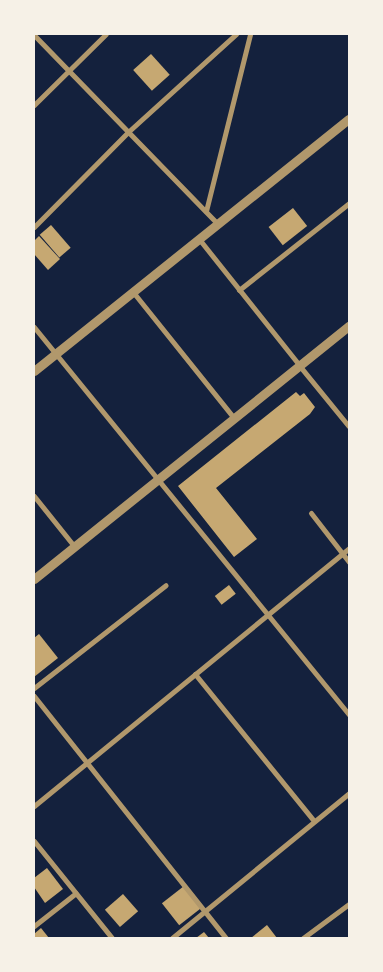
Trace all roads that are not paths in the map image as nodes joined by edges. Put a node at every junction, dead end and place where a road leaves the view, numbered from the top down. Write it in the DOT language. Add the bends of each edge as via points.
graph roads {
  1 [pos="106,34"];
  2 [pos="236,34"];
  3 [pos="250,34"];
  4 [pos="34,35"];
  5 [pos="69,71"];
  6 [pos="34,105"];
  7 [pos="349,119"];
  8 [pos="128,132"];
  9 [pos="349,203"];
  10 [pos="206,211"];
  11 [pos="218,224"];
  12 [pos="34,226"];
  13 [pos="199,239"];
  14 [pos="239,290"];
  15 [pos="133,292"];
  16 [pos="349,326"];
  17 [pos="34,327"];
  18 [pos="57,352"];
  19 [pos="300,366"];
  20 [pos="34,371"];
  21 [pos="234,418"];
  22 [pos="349,426"];
  23 [pos="159,478"];
  24 [pos="34,496"];
  25 [pos="311,513"];
  26 [pos="74,546"];
  27 [pos="349,548"];
  28 [pos="342,553"];
  29 [pos="349,562"];
  30 [pos="34,579"];
  31 [pos="166,585"];
  32 [pos="268,614"];
  33 [pos="195,674"];
  34 [pos="34,688"];
  35 [pos="34,696"];
  36 [pos="349,714"];
  37 [pos="87,763"];
  38 [pos="349,793"];
  39 [pos="34,806"];
  40 [pos="314,821"];
  41 [pos="34,841"];
  42 [pos="76,893"];
  43 [pos="349,904"];
  44 [pos="205,912"];
  45 [pos="34,926"];
  46 [pos="112,938"];
  47 [pos="172,938"];
  48 [pos="226,938"];
  49 [pos="303,938"];
  1 -- 5 [label="street"];
  2 -- 8 [label="street"];
  3 -- 10 [label="street"];
  4 -- 5 [label="street"];
  5 -- 6 [label="street"];
  5 -- 8 [label="street"];
  7 -- 11 [label="street"];
  8 -- 10 [label="street"];
  8 -- 12 [label="street"];
  9 -- 14 [label="street"];
  10 -- 11 [label="street"];
  11 -- 13 [label="street"];
  13 -- 14 [label="street"];
  13 -- 15 [label="street"];
  14 -- 19 [label="street"];
  15 -- 18 [label="street"];
  15 -- 21 [label="street"];
  16 -- 19 [label="street"];
  17 -- 18 [label="street"];
  18 -- 20 [label="street"];
  18 -- 23 [label="street"];
  19 -- 21 [label="street"];
  19 -- 22 [label="street"];
  21 -- 23 [label="street"];
  23 -- 26 [label="street"];
  23 -- 32 [label="street"];
  24 -- 26 [label="street"];
  25 -- 28 [label="street"];
  26 -- 30 [label="street"];
  27 -- 28 [label="street"];
  28 -- 29 [label="street"];
  28 -- 32 [label="street"];
  31 -- 34 [label="street"];
  32 -- 33 [label="street"];
  32 -- 36 [label="street"];
  33 -- 37 [label="street"];
  33 -- 40 [label="street"];
  35 -- 37 [label="street"];
  37 -- 39 [label="street"];
  37 -- 44 [label="street"];
  38 -- 40 [label="street"];
  40 -- 44 [label="street"];
  41 -- 42 [label="street"];
  42 -- 45 [label="street"];
  42 -- 46 [label="street"];
  43 -- 49 [label="street"];
  44 -- 47 [label="street"];
  44 -- 48 [label="street"];
}
